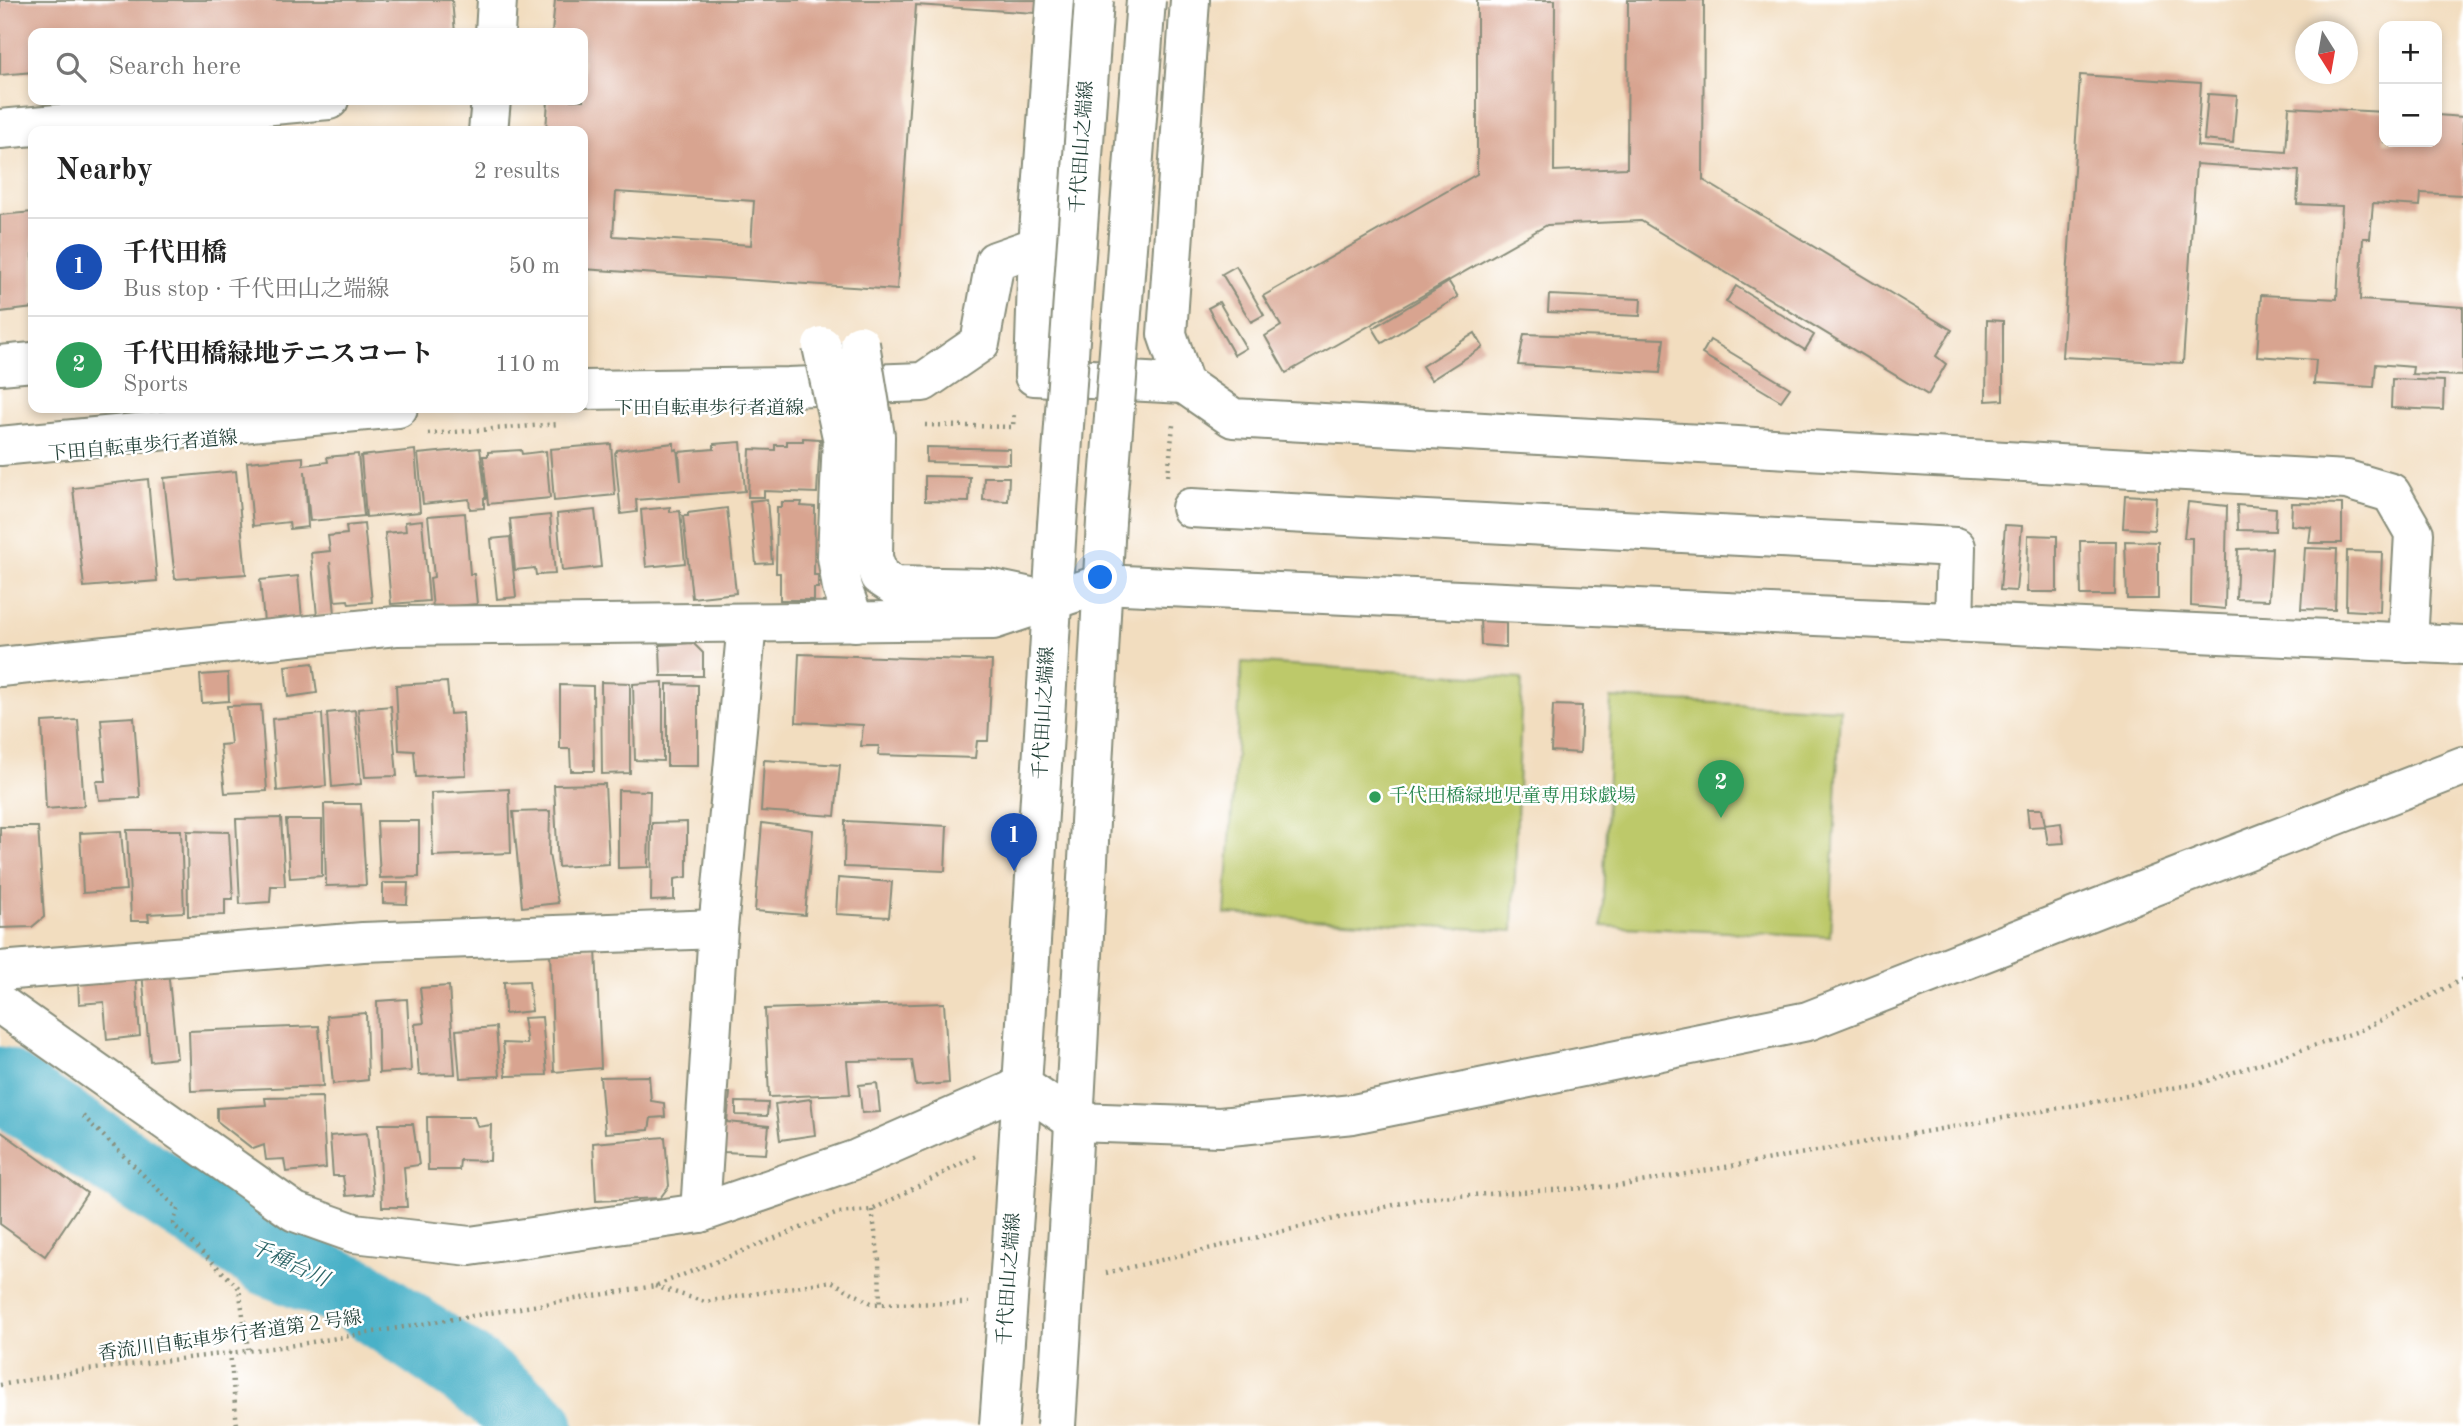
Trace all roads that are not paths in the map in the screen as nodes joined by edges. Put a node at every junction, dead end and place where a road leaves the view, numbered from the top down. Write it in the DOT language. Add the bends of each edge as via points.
graph roads {
  1 [pos="497,0"];
  2 [pos="1056,0"];
  3 [pos="1094,0"];
  4 [pos="1146,0"];
  5 [pos="1190,0"];
  6 [pos="495,28"];
  7 [pos="272,105"];
  8 [pos="491,105"];
  9 [pos="34,126"];
  10 [pos="488,126"];
  11 [pos="28,127"];
  12 [pos="0,129"];
  13 [pos="1038,246"];
  14 [pos="860,344"];
  15 [pos="822,346"];
  16 [pos="28,362"];
  17 [pos="0,365"];
  18 [pos="1184,384"];
  19 [pos="588,390"];
  20 [pos="407,422"];
  21 [pos="858,436"];
  22 [pos="0,446"];
  23 [pos="1179,498"];
  24 [pos="1101,584"];
  25 [pos="1052,602"];
  26 [pos="855,622"];
  27 [pos="747,623"];
  28 [pos="1954,623"];
  29 [pos="2407,643"];
  30 [pos="2463,645"];
  31 [pos="0,667"];
  32 [pos="2463,766"];
  33 [pos="718,929"];
  34 [pos="0,971"];
  35 [pos="0,1004"];
  36 [pos="1023,1086"];
  37 [pos="1075,1122"];
  38 [pos="700,1213"];
  39 [pos="999,1426"];
  40 [pos="1055,1426"];
  1 -- 6 [label="street"];
  2 -- 13 [label="street"];
  3 -- 25 [label="street, 千代田山之端線, bridge"];
  4 -- 24 [label="street, bridge"];
  5 -- 18 [label="street" via="1167,334"];
  7 -- 9 [label="street"];
  8 -- 10 [label="street"];
  11 -- 12 [label="street"];
  13 -- 18 [label="street" via="1034,376"];
  13 -- 19 [label="street" via="995,261 980,343 923,382"];
  14 -- 21 [label="street, bridge"];
  15 -- 21 [label="street, bridge"];
  16 -- 17 [label="street"];
  18 -- 29 [label="street" via="1233,418 2347,480 2391,492 2414,533"];
  20 -- 22 [label="street"];
  21 -- 25 [label="street" via="879,576 894,586 988,588"];
  21 -- 26 [label="street" via="837,557"];
  23 -- 28 [label="street" via="1956,547"];
  24 -- 25 [label="street"];
  24 -- 28 [label="street"];
  24 -- 37 [label="street"];
  25 -- 26 [label="street" via="993,620"];
  25 -- 36 [label="street, 千代田山之端線"];
  26 -- 27 [label="street"];
  27 -- 31 [label="street" via="396,626"];
  27 -- 33 [label="street"];
  28 -- 29 [label="street"];
  29 -- 30 [label="street"];
  32 -- 37 [label="street" via="1808,1021 1353,1114 1220,1127"];
  33 -- 34 [label="street" via="363,942"];
  33 -- 38 [label="street"];
  35 -- 38 [label="street" via="295,1212 354,1233 470,1246"];
  36 -- 37 [label="street"];
  36 -- 38 [label="street" via="858,1159"];
  36 -- 39 [label="street, 千代田山之端線, bridge"];
  37 -- 40 [label="street, bridge"];
}
